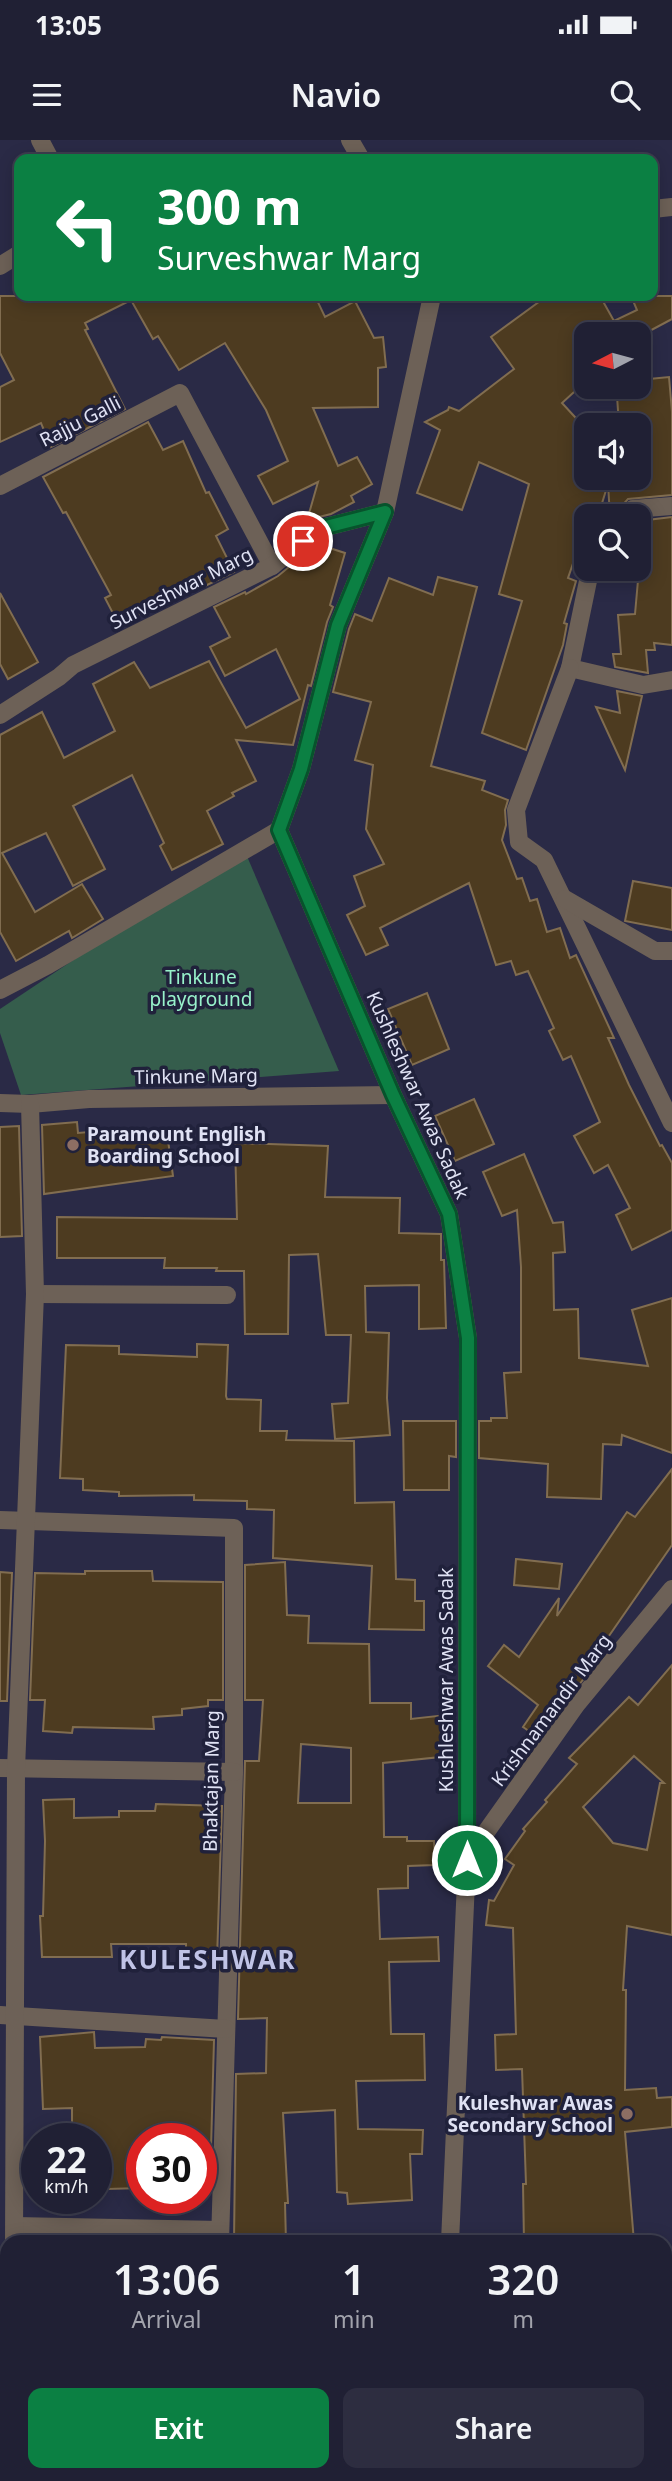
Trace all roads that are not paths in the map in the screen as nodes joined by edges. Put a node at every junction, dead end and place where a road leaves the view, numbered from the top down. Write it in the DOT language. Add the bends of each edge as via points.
graph roads {
  1 [pos="431,301"];
  2 [pos="0,486"];
  3 [pos="672,506"];
  4 [pos="651,510"];
  5 [pos="385,512"];
  6 [pos="272,566"];
  7 [pos="588,581"];
  8 [pos="570,668"];
  9 [pos="672,680"];
  10 [pos="0,715"];
  11 [pos="279,830"];
  12 [pos="565,899"];
  13 [pos="672,951"];
  14 [pos="0,990"];
  15 [pos="393,1095"];
  16 [pos="0,1103"];
  17 [pos="30,1104"];
  18 [pos="672,1123"];
  19 [pos="35,1294"];
  20 [pos="227,1295"];
  21 [pos="0,1520"];
  22 [pos="27,1520"];
  23 [pos="672,1589"];
  24 [pos="8,1768"];
  25 [pos="234,1772"];
  26 [pos="467,1860"];
  27 [pos="8,2015"];
  28 [pos="226,2029"];
  29 [pos="15,2234"];
  30 [pos="118,2235"];
  31 [pos="220,2235"];
  32 [pos="450,2235"];
  1 -- 5 [label="street"];
  2 -- 6 [label="street, Rajju Galli" via="180,393"];
  3 -- 4 [label="street"];
  5 -- 6 [label="street, Surveshwar Marg" via="318,529"];
  5 -- 11 [label="street" via="338,625 301,769"];
  6 -- 10 [label="street, Surveshwar Marg" via="73,665"];
  7 -- 8 [label="street"];
  8 -- 9 [label="street" via="643,685"];
  8 -- 12 [label="street" via="516,810 519,842 544,860"];
  11 -- 14 [label="street"];
  11 -- 15 [label="street, Kushleshwar Awas Sadak"];
  12 -- 13 [label="street" via="655,951"];
  12 -- 18 [label="street"];
  15 -- 17 [label="street, Tinkune Marg" via="89,1099"];
  15 -- 26 [label="street, Kushleshwar Awas Sadak" via="449,1214 468,1338"];
  16 -- 17 [label="street, Tinkune Marg"];
  17 -- 19 [label="street"];
  19 -- 20 [label="street"];
  19 -- 22 [label="street"];
  21 -- 22 [label="street"];
  22 -- 24 [label="street"];
  22 -- 25 [label="street, Bhaktajan Marg" via="234,1528"];
  23 -- 26 [label="street, Krishnamandir Marg" via="576,1705"];
  24 -- 25 [label="street"];
  24 -- 27 [label="street"];
  25 -- 28 [label="street, Bhaktajan Marg"];
  26 -- 32 [label="street, Kushleshwar Awas Sadak"];
  27 -- 28 [label="street"];
  27 -- 29 [label="street"];
  28 -- 31 [label="street, Bhaktajan Marg"];
  29 -- 30 [label="street"];
}
